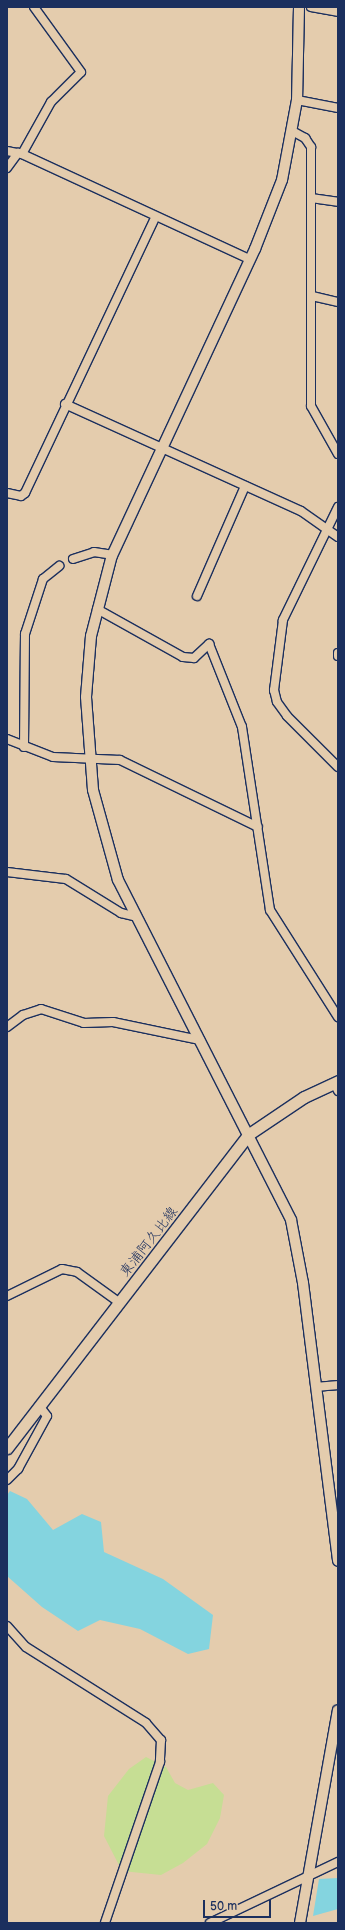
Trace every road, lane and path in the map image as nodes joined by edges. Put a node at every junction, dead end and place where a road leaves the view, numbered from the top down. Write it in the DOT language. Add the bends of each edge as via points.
graph roads {
  1 [pos="34,7"];
  2 [pos="300,7"];
  3 [pos="311,7"];
  4 [pos="338,12"];
  5 [pos="297,100"];
  6 [pos="338,108"];
  7 [pos="294,132"];
  8 [pos="7,151"];
  9 [pos="20,154"];
  10 [pos="7,168"];
  11 [pos="311,198"];
  12 [pos="338,202"];
  13 [pos="155,218"];
  14 [pos="249,259"];
  15 [pos="312,296"];
  16 [pos="338,302"];
  17 [pos="65,404"];
  18 [pos="160,449"];
  19 [pos="338,454"];
  20 [pos="245,486"];
  21 [pos="7,493"];
  22 [pos="338,507"];
  23 [pos="326,531"];
  24 [pos="338,537"];
  25 [pos="112,555"];
  26 [pos="73,560"];
  27 [pos="59,566"];
  28 [pos="197,596"];
  29 [pos="98,609"];
  30 [pos="338,653"];
  31 [pos="338,656"];
  32 [pos="7,739"];
  33 [pos="24,746"];
  34 [pos="90,760"];
  35 [pos="338,767"];
  36 [pos="258,827"];
  37 [pos="7,872"];
  38 [pos="133,916"];
  39 [pos="338,1016"];
  40 [pos="7,1026"];
  41 [pos="200,1040"];
  42 [pos="337,1085"];
  43 [pos="249,1134"];
  44 [pos="7,1296"];
  45 [pos="120,1303"];
  46 [pos="338,1385"];
  47 [pos="316,1388"];
  48 [pos="40,1407"];
  49 [pos="7,1448"];
  50 [pos="7,1480"];
  51 [pos="338,1560"];
  52 [pos="7,1626"];
  53 [pos="338,1710"];
  54 [pos="338,1862"];
  55 [pos="309,1875"];
  56 [pos="105,1923"];
  57 [pos="210,1923"];
  58 [pos="300,1923"];
  1 -- 9 [label="street" via="81,72 51,102"];
  2 -- 5 [label="street"];
  3 -- 4 [label="street"];
  5 -- 6 [label="street"];
  5 -- 7 [label="street"];
  7 -- 11 [label="street" via="304,138 311,147"];
  7 -- 14 [label="street" via="282,180"];
  8 -- 9 [label="street"];
  9 -- 10 [label="street"];
  9 -- 13 [label="street"];
  11 -- 12 [label="street"];
  11 -- 15 [label="street"];
  13 -- 14 [label="street"];
  13 -- 17 [label="street"];
  14 -- 18 [label="street"];
  15 -- 16 [label="street"];
  15 -- 19 [label="street" via="311,406"];
  17 -- 18 [label="street"];
  17 -- 21 [label="street" via="25,493 21,496"];
  18 -- 20 [label="street"];
  18 -- 25 [label="street"];
  20 -- 23 [label="street" via="301,511"];
  20 -- 28 [label="street"];
  22 -- 23 [label="street"];
  23 -- 24 [label="street"];
  23 -- 35 [label="street" via="283,620 274,690 277,702 287,716"];
  25 -- 26 [label="street" via="94,552"];
  25 -- 29 [label="street"];
  27 -- 33 [label="street" via="43,579 25,634"];
  29 -- 34 [label="street" via="86,697"];
  29 -- 36 [label="street" via="183,657 194,658 209,644 242,727"];
  30 -- 31 [label="street"];
  32 -- 33 [label="street"];
  33 -- 34 [label="street" via="48,756"];
  34 -- 36 [label="street" via="120,760"];
  34 -- 38 [label="street" via="97,812"];
  36 -- 39 [label="street" via="273,918"];
  37 -- 38 [label="street" via="66,879 121,913"];
  38 -- 41 [label="street"];
  40 -- 41 [label="street" via="34,1010 41,1009 84,1023 113,1022"];
  41 -- 43 [label="street"];
  42 -- 43 [label="main road, 東浦阿久比線" via="304,1097"];
  43 -- 45 [label="main road, 東浦阿久比線"];
  43 -- 47 [label="street" via="277,1190 297,1242"];
  44 -- 45 [label="street" via="62,1269 77,1272"];
  45 -- 48 [label="main road, 東浦阿久比線"];
  46 -- 47 [label="street"];
  47 -- 51 [label="street"];
  48 -- 49 [label="main road, 東浦阿久比線"];
  48 -- 50 [label="street" via="47,1416 18,1469"];
  52 -- 56 [label="street" via="26,1647 146,1723 161,1740 160,1762"];
  53 -- 55 [label="street"];
  54 -- 55 [label="street"];
  55 -- 57 [label="street"];
  55 -- 58 [label="street"];
}
